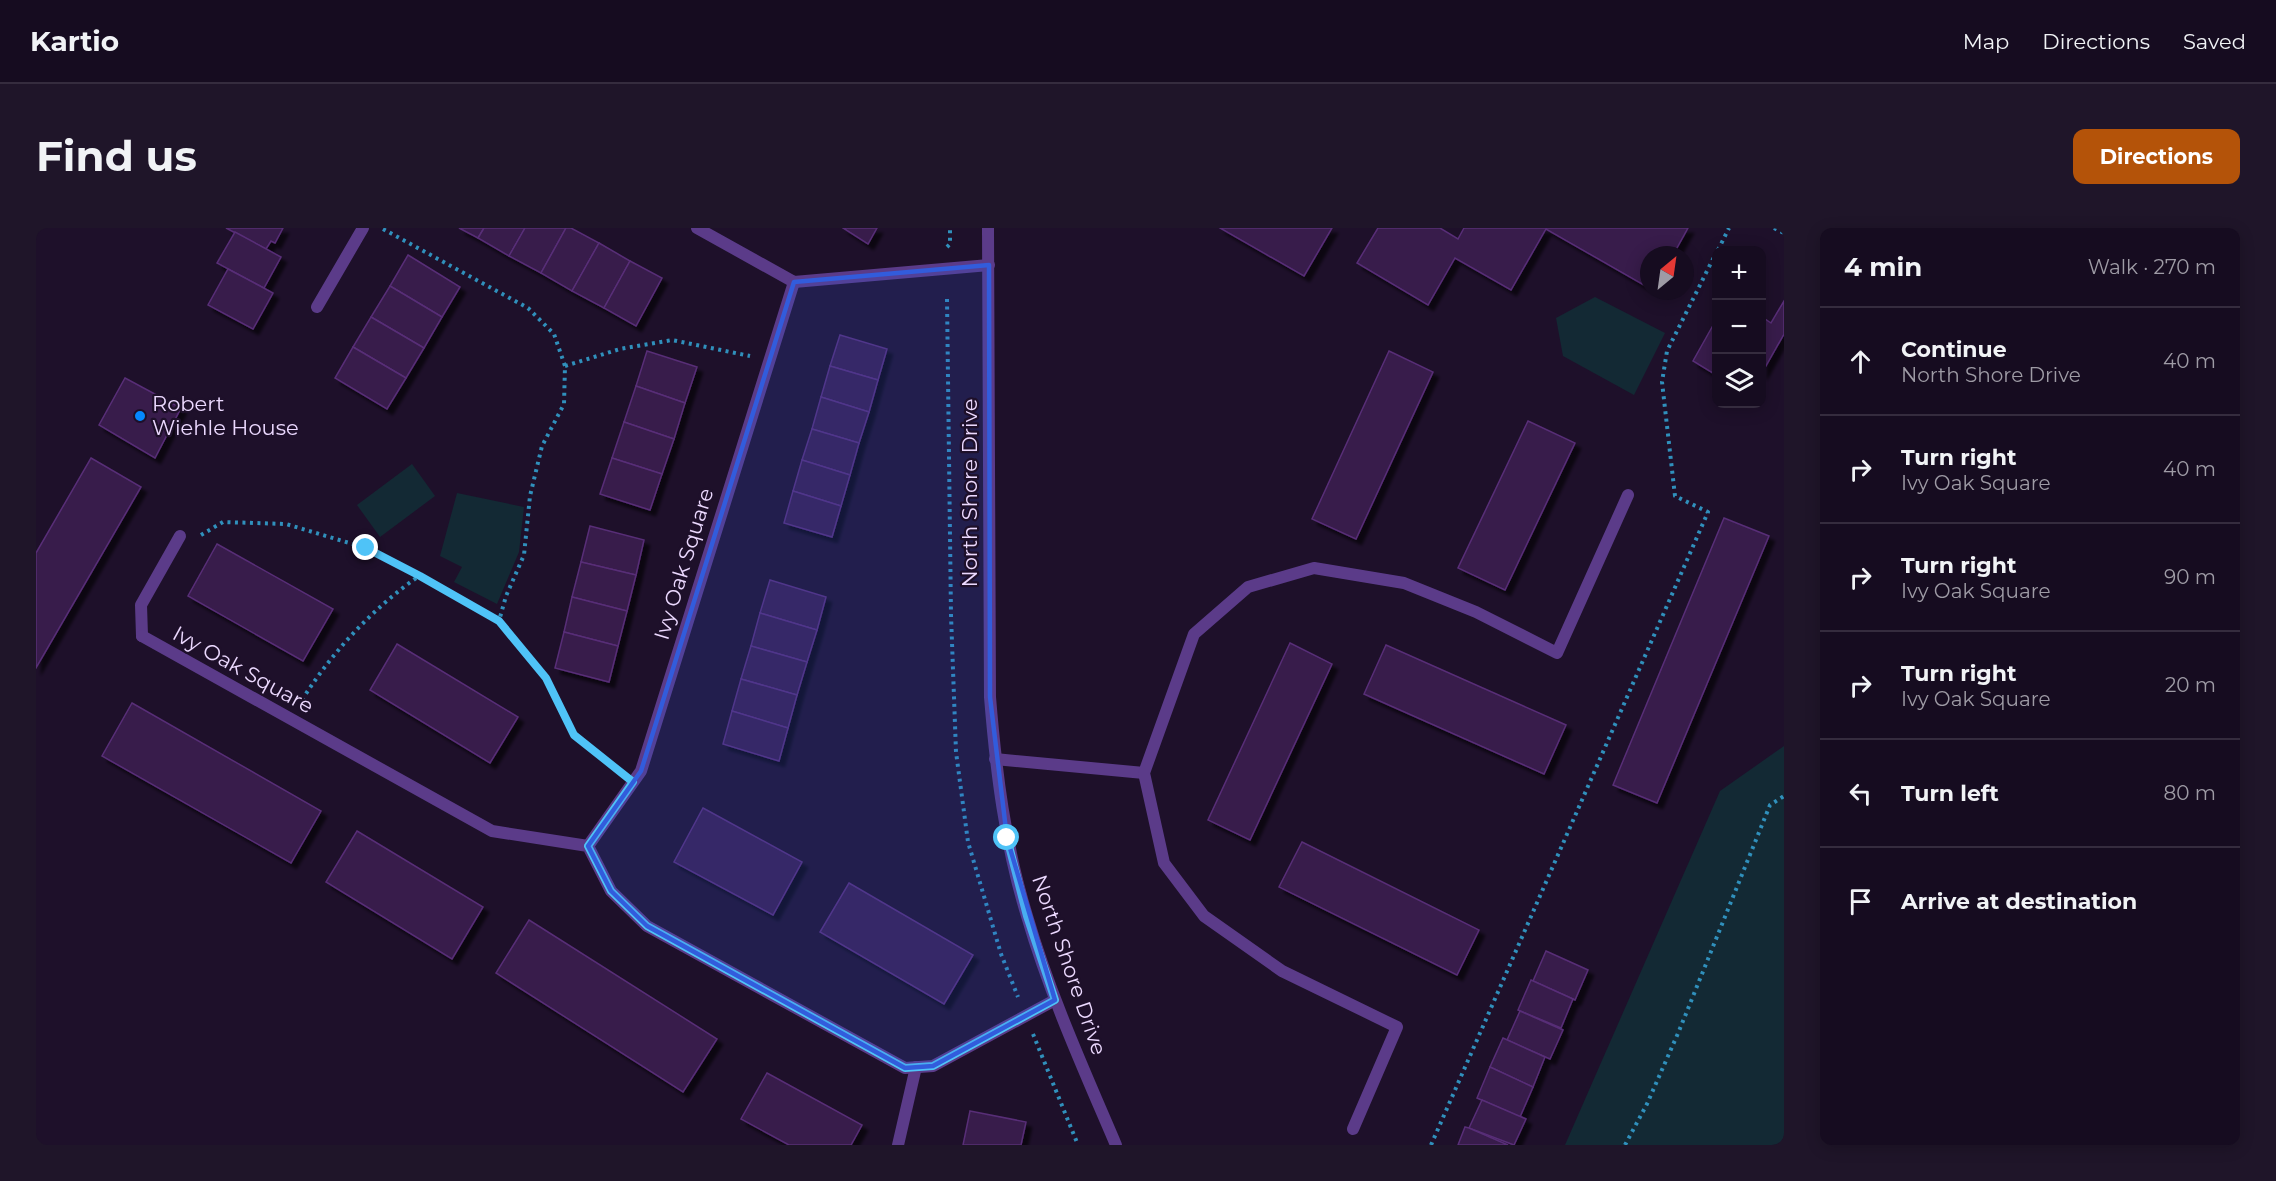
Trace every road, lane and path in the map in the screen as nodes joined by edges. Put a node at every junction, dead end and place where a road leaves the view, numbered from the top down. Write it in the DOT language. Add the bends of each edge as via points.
graph roads {
  1 [pos="363,228"];
  2 [pos="380,228"];
  3 [pos="697,228"];
  4 [pos="988,228"];
  5 [pos="1729,228"];
  6 [pos="1774,228"];
  7 [pos="1784,233"];
  8 [pos="1720,246"];
  9 [pos="1712,262"];
  10 [pos="989,265"];
  11 [pos="794,282"];
  12 [pos="317,307"];
  13 [pos="768,360"];
  14 [pos="565,366"];
  15 [pos="1628,495"];
  16 [pos="180,536"];
  17 [pos="172,552"];
  18 [pos="420,576"];
  19 [pos="499,621"];
  20 [pos="290,719"];
  21 [pos="995,759"];
  22 [pos="1144,772"];
  23 [pos="633,782"];
  24 [pos="1784,796"];
  25 [pos="588,846"];
  26 [pos="1055,1000"];
  27 [pos="916,1067"];
  28 [pos="1353,1129"];
  29 [pos="898,1145"];
  30 [pos="1116,1145"];
  31 [pos="1431,1145"];
  32 [pos="1625,1145"];
  1 -- 12 [label="street"];
  2 -- 14 [label="path" via="528,308 554,333"];
  3 -- 11 [label="street"];
  4 -- 10 [label="street, North Shore Drive"];
  5 -- 8 [label="path"];
  6 -- 7 [label="path"];
  9 -- 31 [label="path" via="1667,351 1662,382 1675,496 1708,512"];
  10 -- 11 [label="street"];
  10 -- 21 [label="street, North Shore Drive" via="990,688"];
  11 -- 13 [label="street, Ivy Oak Square"];
  13 -- 14 [label="path" via="672,340 620,349"];
  13 -- 23 [label="street, Ivy Oak Square" via="641,771"];
  14 -- 19 [label="path" via="564,404 542,446 530,496 524,555"];
  15 -- 22 [label="street" via="1557,653 1476,612 1404,583 1314,568 1248,587 1194,634"];
  16 -- 17 [label="street"];
  17 -- 18 [label="path" via="223,522 286,524 366,548"];
  17 -- 20 [label="street, Ivy Oak Square" via="141,605 142,636"];
  18 -- 19 [label="path"];
  18 -- 20 [label="path" via="390,597 359,628 314,681"];
  19 -- 23 [label="path" via="546,678 574,735"];
  20 -- 25 [label="street, Ivy Oak Square" via="492,831"];
  21 -- 22 [label="street"];
  21 -- 26 [label="street, North Shore Drive" via="1007,838"];
  22 -- 28 [label="street" via="1164,863 1204,916 1282,971 1397,1027"];
  23 -- 25 [label="street, Ivy Oak Square"];
  24 -- 32 [label="path" via="1770,805 1679,1031"];
  25 -- 27 [label="street" via="611,891 647,926 905,1068"];
  26 -- 27 [label="street" via="933,1066"];
  26 -- 30 [label="street, North Shore Drive"];
  27 -- 29 [label="street"];
}
